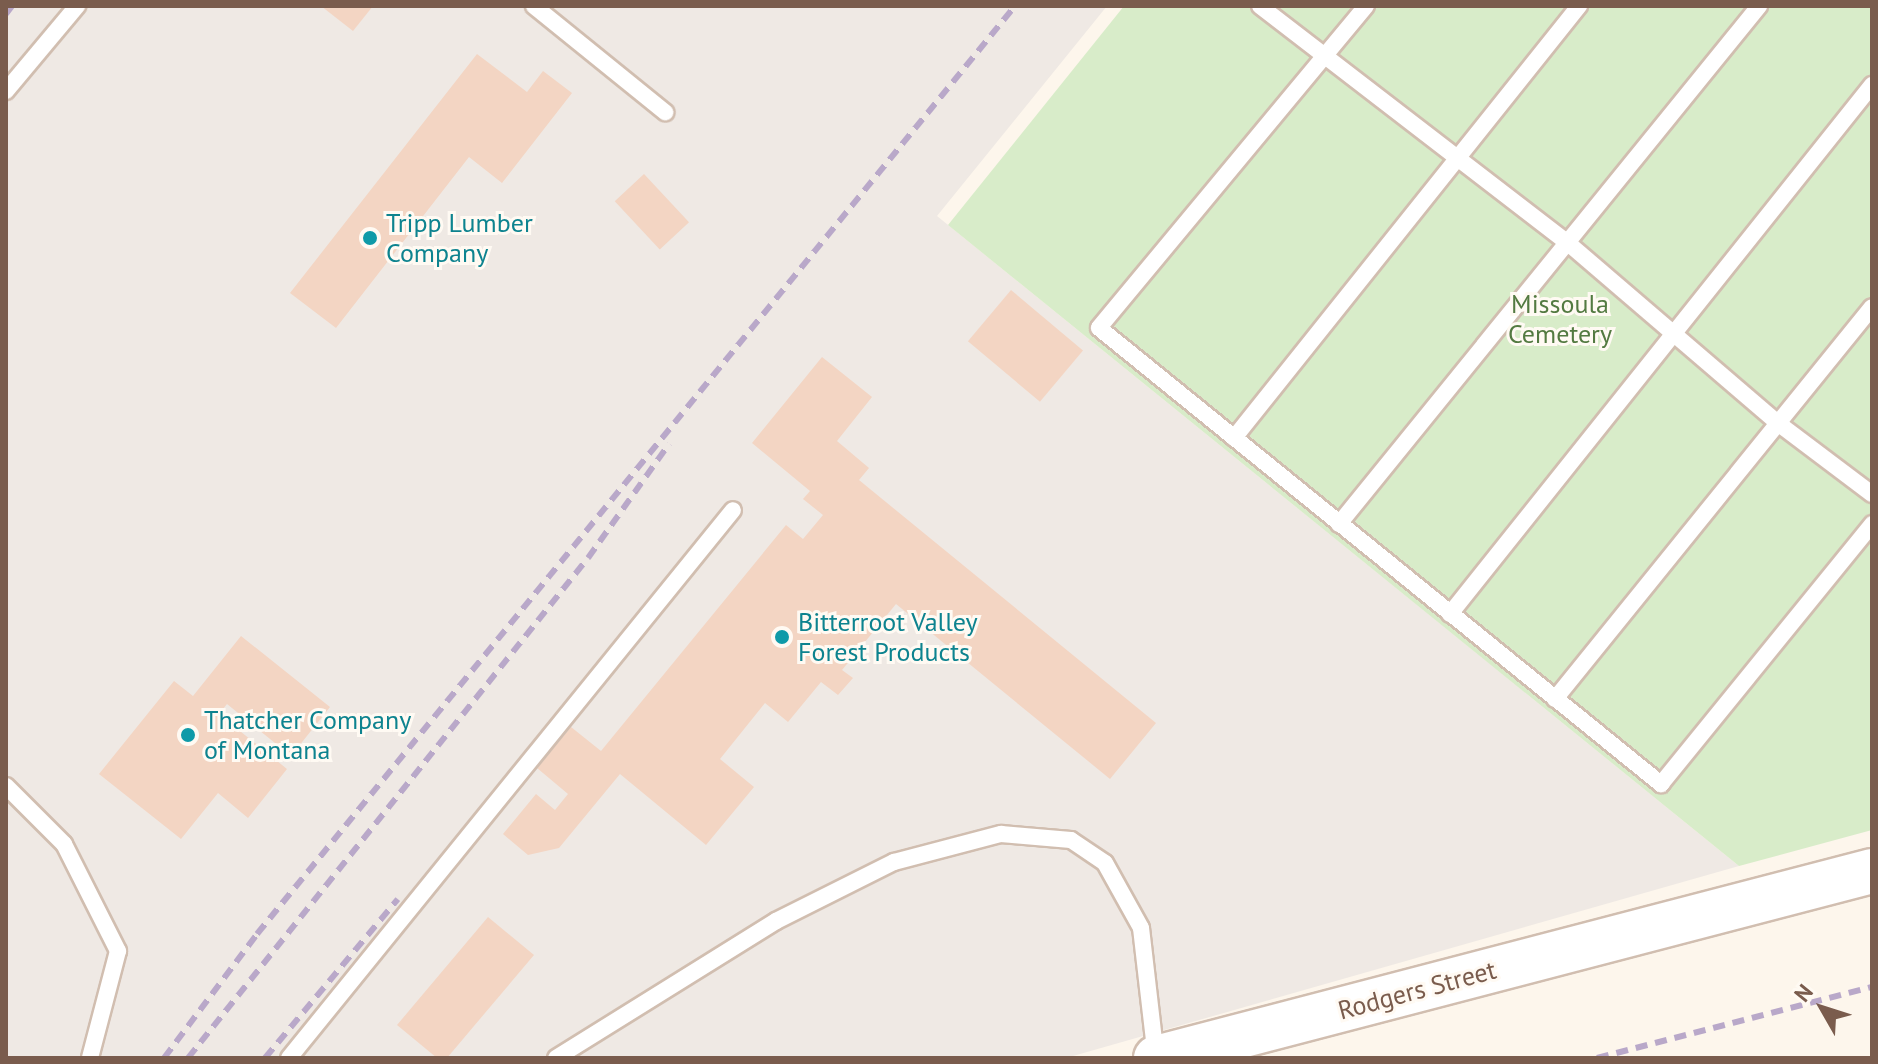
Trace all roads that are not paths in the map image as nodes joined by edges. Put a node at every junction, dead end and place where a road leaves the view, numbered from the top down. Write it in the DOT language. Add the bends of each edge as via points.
graph roads {
  1 [pos="77,6"];
  2 [pos="534,6"];
  3 [pos="1260,6"];
  4 [pos="1366,6"];
  5 [pos="1579,6"];
  6 [pos="1759,6"];
  7 [pos="1325,56"];
  8 [pos="1872,85"];
  9 [pos="6,91"];
  10 [pos="665,112"];
  11 [pos="1456,160"];
  12 [pos="1569,244"];
  13 [pos="1872,307"];
  14 [pos="1672,332"];
  15 [pos="1779,424"];
  16 [pos="1234,438"];
  17 [pos="1872,494"];
  18 [pos="733,510"];
  19 [pos="1339,524"];
  20 [pos="1872,524"];
  21 [pos="1450,614"];
  22 [pos="1555,699"];
  23 [pos="6,786"];
  24 [pos="1872,871"];
  25 [pos="90,1058"];
  26 [pos="289,1058"];
  27 [pos="556,1058"];
  28 [pos="1156,1058"];
  1 -- 9 [label="lane"];
  2 -- 10 [label="lane"];
  3 -- 7 [label="lane"];
  4 -- 7 [label="lane"];
  5 -- 11 [label="lane"];
  6 -- 12 [label="lane"];
  7 -- 11 [label="lane"];
  7 -- 16 [label="lane" via="1099,328"];
  8 -- 14 [label="lane"];
  11 -- 12 [label="lane"];
  11 -- 16 [label="lane"];
  12 -- 14 [label="lane"];
  12 -- 19 [label="lane"];
  13 -- 15 [label="lane"];
  14 -- 15 [label="lane"];
  14 -- 21 [label="lane"];
  15 -- 17 [label="lane"];
  15 -- 22 [label="lane"];
  16 -- 19 [label="lane"];
  18 -- 26 [label="lane"];
  19 -- 21 [label="lane"];
  20 -- 22 [label="lane" via="1661,784"];
  21 -- 22 [label="lane"];
  23 -- 25 [label="lane" via="64,844 118,951"];
  24 -- 28 [label="street, Rodgers Street"];
  27 -- 28 [label="lane" via="776,921 841,888 894,862 1001,834 1071,840 1105,863 1141,928"];
}
